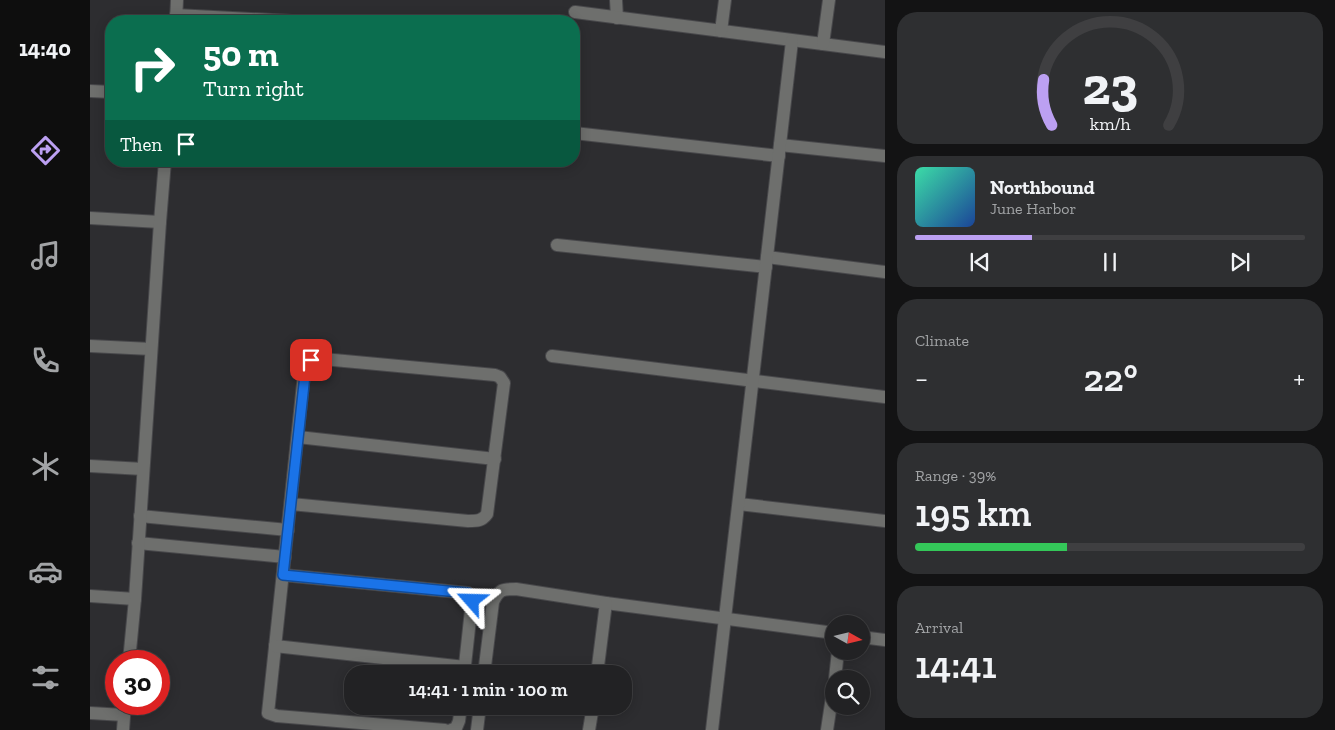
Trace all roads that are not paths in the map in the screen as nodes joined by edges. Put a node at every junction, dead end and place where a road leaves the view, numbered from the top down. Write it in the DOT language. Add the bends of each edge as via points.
graph roads {
  1 [pos="177,0"];
  2 [pos="616,0"];
  3 [pos="725,0"];
  4 [pos="829,0"];
  5 [pos="576,12"];
  6 [pos="176,15"];
  7 [pos="618,18"];
  8 [pos="721,31"];
  9 [pos="792,41"];
  10 [pos="823,44"];
  11 [pos="885,52"];
  12 [pos="90,91"];
  13 [pos="105,92"];
  14 [pos="580,134"];
  15 [pos="779,151"];
  16 [pos="885,156"];
  17 [pos="165,167"];
  18 [pos="90,218"];
  19 [pos="160,222"];
  20 [pos="557,246"];
  21 [pos="766,262"];
  22 [pos="885,272"];
  23 [pos="90,346"];
  24 [pos="151,349"];
  25 [pos="552,356"];
  26 [pos="753,381"];
  27 [pos="885,397"];
  28 [pos="298,437"];
  29 [pos="495,459"];
  30 [pos="90,466"];
  31 [pos="143,469"];
  32 [pos="291,504"];
  33 [pos="739,504"];
  34 [pos="140,516"];
  35 [pos="885,521"];
  36 [pos="288,530"];
  37 [pos="138,543"];
  38 [pos="285,557"];
  39 [pos="283,575"];
  40 [pos="90,596"];
  41 [pos="135,600"];
  42 [pos="606,603"];
  43 [pos="726,619"];
  44 [pos="825,632"];
  45 [pos="870,638"];
  46 [pos="885,640"];
  47 [pos="275,646"];
  48 [pos="130,650"];
  49 [pos="425,665"];
  50 [pos="465,665"];
  51 [pos="485,665"];
  52 [pos="598,665"];
  53 [pos="105,712"];
  54 [pos="90,714"];
  55 [pos="124,715"];
  56 [pos="460,715"];
  57 [pos="479,715"];
  58 [pos="591,715"];
  59 [pos="829,715"];
  60 [pos="123,730"];
  61 [pos="444,730"];
  62 [pos="451,730"];
  63 [pos="477,730"];
  64 [pos="589,730"];
  65 [pos="712,730"];
  66 [pos="827,730"];
  1 -- 6 [label="street"];
  2 -- 7 [label="street"];
  3 -- 8 [label="street"];
  4 -- 10 [label="street"];
  5 -- 7 [label="street"];
  7 -- 8 [label="street"];
  8 -- 9 [label="street"];
  9 -- 10 [label="street"];
  9 -- 15 [label="street"];
  10 -- 11 [label="street"];
  12 -- 13 [label="street"];
  14 -- 15 [label="street"];
  15 -- 16 [label="street"];
  15 -- 21 [label="street"];
  17 -- 19 [label="street"];
  18 -- 19 [label="street"];
  19 -- 24 [label="street"];
  20 -- 21 [label="street"];
  21 -- 22 [label="street"];
  21 -- 26 [label="street"];
  23 -- 24 [label="street"];
  24 -- 31 [label="street"];
  25 -- 26 [label="street"];
  26 -- 27 [label="street"];
  26 -- 33 [label="street"];
  28 -- 29 [label="street"];
  28 -- 29 [label="street" via="306,366 311,360 495,375 504,383"];
  28 -- 32 [label="street"];
  29 -- 32 [label="street" via="487,514 477,521"];
  30 -- 31 [label="street"];
  31 -- 34 [label="street"];
  32 -- 36 [label="street"];
  33 -- 35 [label="street"];
  33 -- 43 [label="street"];
  34 -- 36 [label="street"];
  34 -- 37 [label="street"];
  36 -- 38 [label="street"];
  37 -- 38 [label="street"];
  37 -- 41 [label="street"];
  38 -- 39 [label="street"];
  39 -- 47 [label="street"];
  39 -- 50 [label="street" via="468,593 472,601"];
  40 -- 41 [label="street"];
  41 -- 48 [label="street"];
  42 -- 43 [label="street"];
  42 -- 51 [label="street" via="504,589 493,602"];
  42 -- 52 [label="street"];
  43 -- 44 [label="street"];
  43 -- 65 [label="street"];
  45 -- 46 [label="street"];
  47 -- 49 [label="street"];
  47 -- 61 [label="street" via="268,713 272,715"];
  53 -- 54 [label="street"];
  55 -- 60 [label="street"];
  56 -- 62 [label="street" via="456,728"];
  57 -- 63 [label="street"];
  58 -- 64 [label="street"];
  59 -- 66 [label="street"];
}
